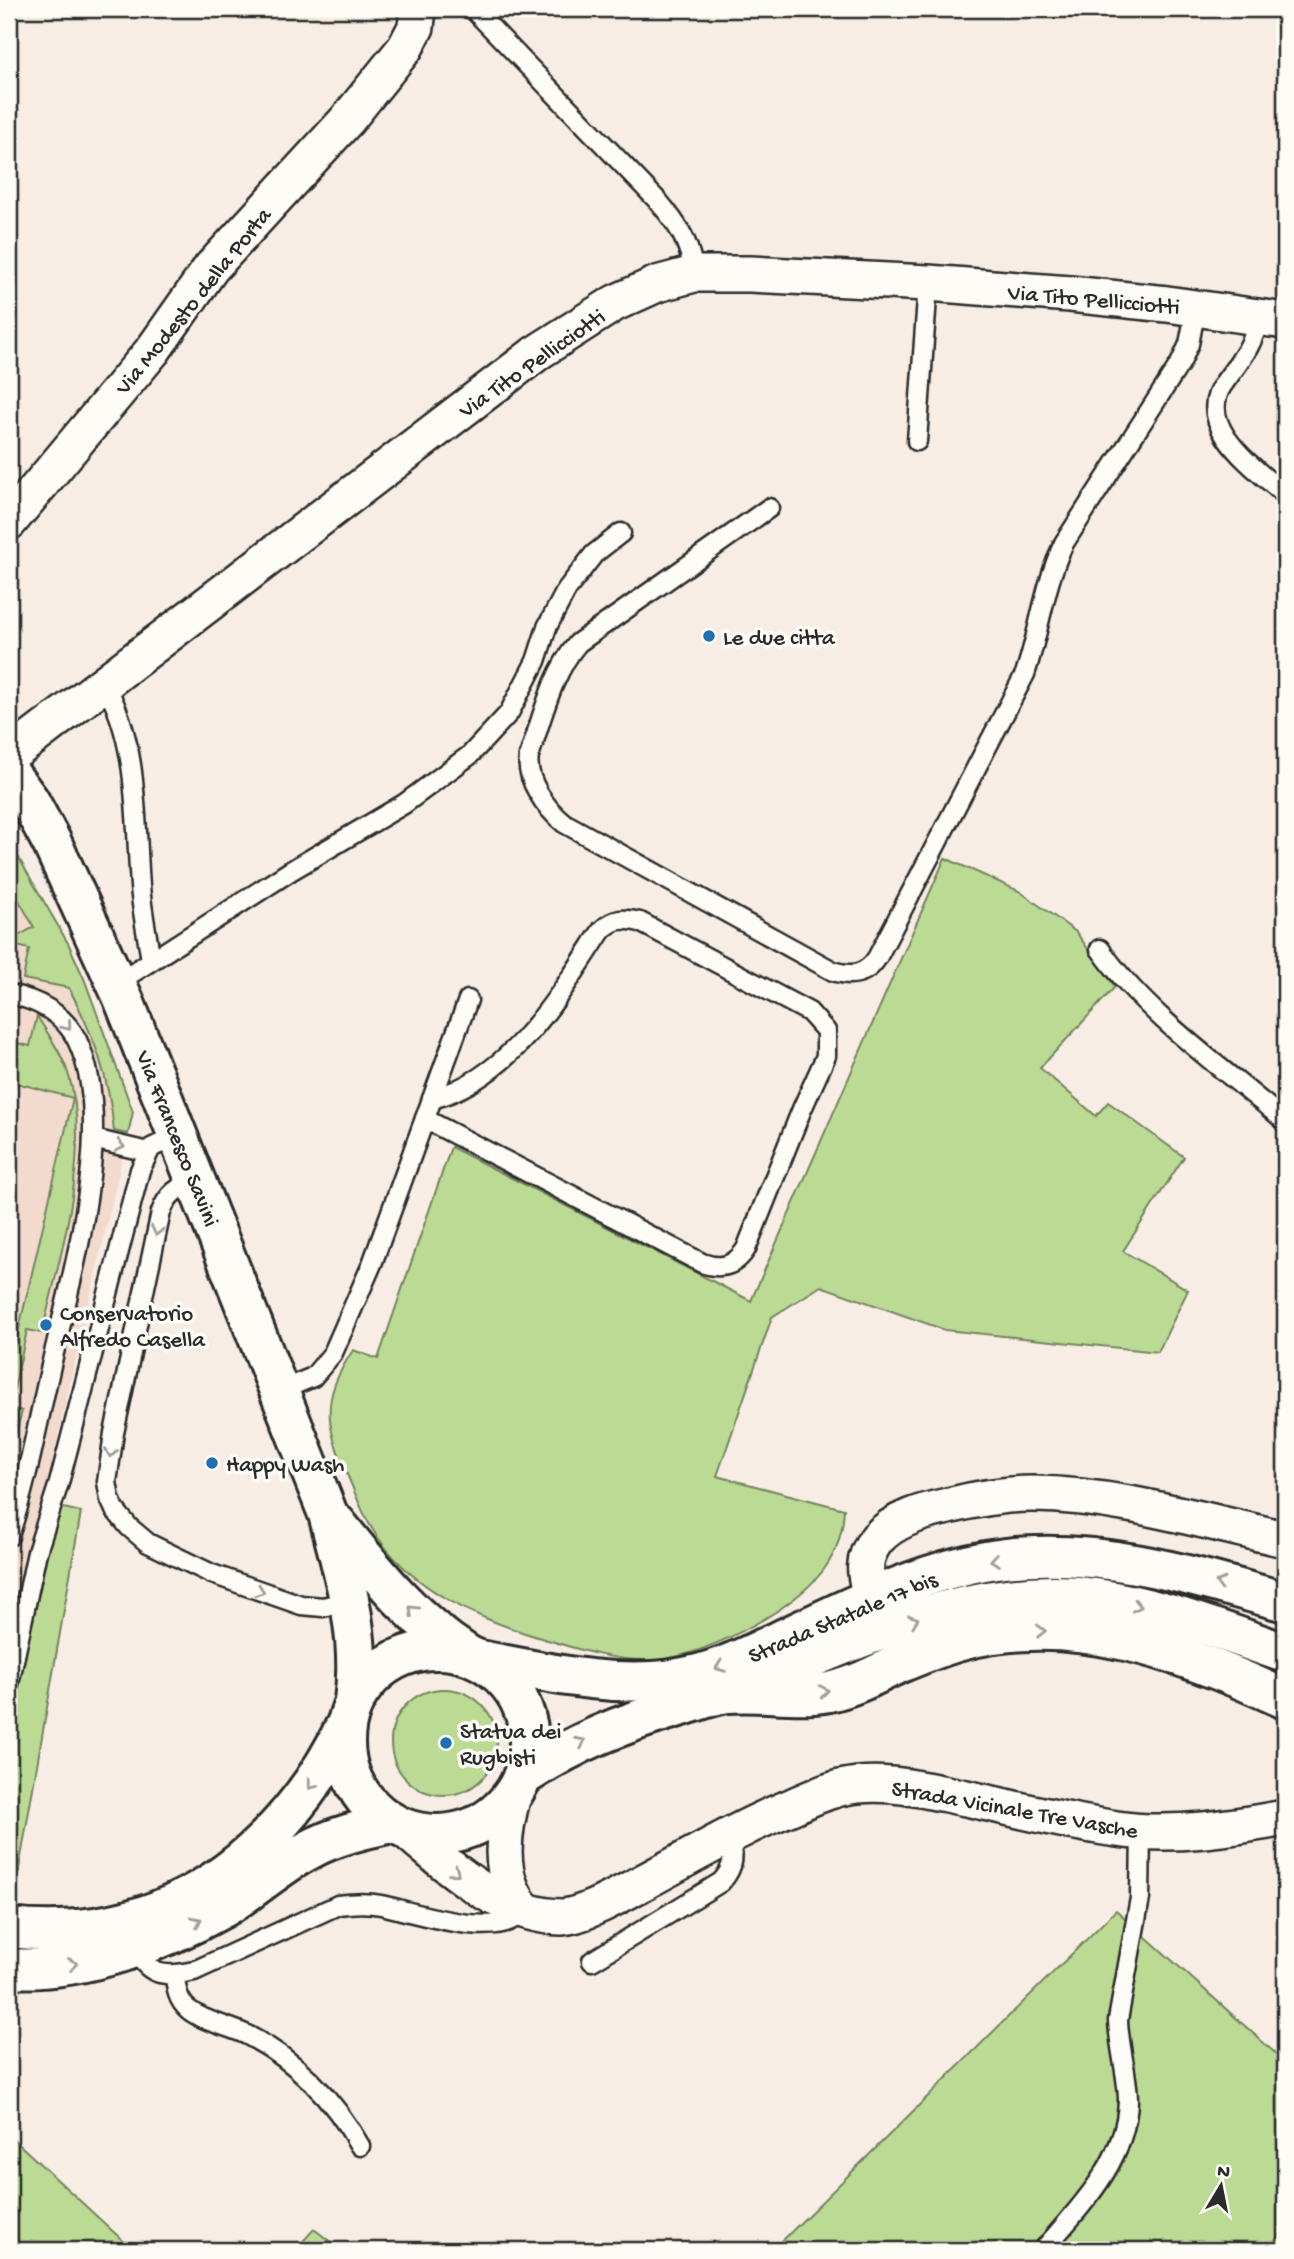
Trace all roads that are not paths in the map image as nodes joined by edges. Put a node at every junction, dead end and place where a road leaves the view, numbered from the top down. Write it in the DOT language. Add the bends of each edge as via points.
graph roads {
  1 [pos="418,9"];
  2 [pos="473,9"];
  3 [pos="694,274"];
  4 [pos="928,283"];
  5 [pos="1196,307"];
  6 [pos="1272,319"];
  7 [pos="917,441"];
  8 [pos="1285,495"];
  9 [pos="769,508"];
  10 [pos="9,522"];
  11 [pos="621,533"];
  12 [pos="104,683"];
  13 [pos="9,756"];
  14 [pos="9,774"];
  15 [pos="1100,948"];
  16 [pos="151,960"];
  17 [pos="117,983"];
  18 [pos="9,995"];
  19 [pos="468,1000"];
  20 [pos="432,1099"];
  21 [pos="425,1119"];
  22 [pos="1285,1121"];
  23 [pos="93,1139"];
  24 [pos="163,1144"];
  25 [pos="196,1181"];
  26 [pos="279,1391"];
  27 [pos="328,1514"];
  28 [pos="9,1536"];
  29 [pos="1285,1539"];
  30 [pos="871,1598"];
  31 [pos="349,1601"];
  32 [pos="1285,1602"];
  33 [pos="827,1653"];
  34 [pos="1285,1653"];
  35 [pos="472,1657"];
  36 [pos="9,1684"];
  37 [pos="723,1694"];
  38 [pos="1285,1699"];
  39 [pos="350,1713"];
  40 [pos="518,1786"];
  41 [pos="1285,1818"];
  42 [pos="398,1825"];
  43 [pos="1141,1831"];
  44 [pos="727,1838"];
  45 [pos="523,1908"];
  46 [pos="9,1928"];
  47 [pos="130,1934"];
  48 [pos="592,1961"];
  49 [pos="9,1968"];
  50 [pos="175,1976"];
  51 [pos="360,2146"];
  52 [pos="1043,2250"];
  1 -- 10 [label="street, Via Modesto della Porta" via="412,35 397,58 347,120 211,268 153,350"];
  2 -- 3 [label="lane" via="677,223 691,251"];
  3 -- 4 [label="street, Via Tito Pellicciotti"];
  3 -- 12 [label="street, Via Tito Pellicciotti" via="615,303 538,352"];
  4 -- 5 [label="street, Via Tito Pellicciotti"];
  4 -- 7 [label="lane"];
  5 -- 6 [label="street, Via Tito Pellicciotti"];
  5 -- 9 [label="lane" via="1181,362 1051,570 1025,674 877,958 867,971 851,975 834,971 564,822 550,809 528,771 561,669 578,643"];
  6 -- 8 [label="lane" via="1221,386 1215,411 1230,444"];
  11 -- 16 [label="lane" via="594,554 567,589 509,713 470,755 404,804"];
  12 -- 13 [label="street, Via Tito Pellicciotti"];
  12 -- 16 [label="lane" via="124,724"];
  14 -- 17 [label="main road, Via Francesco Savini" via="49,836"];
  15 -- 22 [label="lane" via="1119,975 1167,1021"];
  16 -- 17 [label="lane"];
  17 -- 24 [label="main road, Via Francesco Savini"];
  18 -- 23 [label="lane, one-way" via="49,1009 73,1033 88,1074"];
  19 -- 20 [label="lane"];
  20 -- 21 [label="lane"];
  20 -- 21 [label="lane" via="472,1081 517,1046 553,1004 602,930 619,919 640,922 809,1012 822,1024 828,1039 824,1064 746,1249 735,1262 720,1267 702,1263"];
  21 -- 26 [label="lane" via="372,1264 333,1353 313,1377"];
  23 -- 24 [label="lane, one-way"];
  23 -- 28 [label="lane" via="71,1276"];
  24 -- 25 [label="main road, Via Francesco Savini"];
  24 -- 36 [label="lane" via="139,1170 37,1552"];
  25 -- 26 [label="main road, Via Francesco Savini"];
  25 -- 31 [label="lane, one-way" via="171,1193 162,1212 114,1433 107,1482 110,1499 121,1519 148,1543 212,1573 301,1605"];
  26 -- 27 [label="main road, Via Francesco Savini"];
  27 -- 31 [label="main road, Via Francesco Savini"];
  35 -- 27 [label="main road, Via Francesco Savini, one-way" via="436,1632 392,1590"];
  29 -- 30 [label="street" via="1104,1500 1033,1494 993,1497 929,1511 883,1532 866,1561"];
  32 -- 30 [label="main road, Strada Statale 17 bis, one-way" via="1149,1566 1064,1556 975,1564"];
  30 -- 33 [label="street" via="873,1614 864,1627"];
  30 -- 35 [label="main road, Strada Statale 17 bis, one-way" via="741,1658 680,1678 602,1679"];
  31 -- 39 [label="main road, Via Francesco Savini" via="358,1654"];
  33 -- 34 [label="main road, one-way" via="958,1606 1050,1595 1096,1598 1160,1611"];
  33 -- 37 [label="main road"];
  35 -- 39 [label="main road" via="439,1649 401,1657 369,1679"];
  35 -- 40 [label="main road" via="502,1676 524,1711 529,1751"];
  37 -- 38 [label="main road, Strada Statale 17 bis, one-way" via="829,1692 957,1642 1050,1630 1168,1651"];
  40 -- 37 [label="main road, Strada Statale 17 bis, one-way" via="559,1754 596,1735"];
  39 -- 42 [label="main road" via="344,1748 353,1782 374,1810"];
  39 -- 47 [label="main road, one-way" via="330,1759 283,1820 244,1859"];
  40 -- 42 [label="main road" via="494,1814 470,1828 430,1834"];
  40 -- 45 [label="street" via="506,1827 505,1862 511,1889"];
  41 -- 43 [label="street, Strada Vicinale Tre Vasche" via="1203,1830"];
  42 -- 45 [label="street, Strada Vicinale Tre Vasche, one-way" via="460,1876"];
  47 -- 42 [label="main road, one-way" via="188,1925 222,1908 308,1850 349,1834"];
  43 -- 44 [label="street, Strada Vicinale Tre Vasche" via="872,1784 827,1792"];
  43 -- 52 [label="lane" via="1140,1898 1118,2020 1128,2098 1123,2133 1092,2192"];
  44 -- 45 [label="street, Strada Vicinale Tre Vasche" via="574,1915 546,1915"];
  44 -- 48 [label="lane" via="734,1853 728,1875 721,1882"];
  45 -- 50 [label="lane" via="510,1921 482,1924 379,1905 338,1905"];
  46 -- 47 [label="main road"];
  49 -- 47 [label="main road, one-way" via="63,1966 100,1958"];
  47 -- 50 [label="lane" via="144,1964"];
  50 -- 51 [label="lane" via="178,1995 189,2009 248,2035 307,2075 348,2124"];
}
